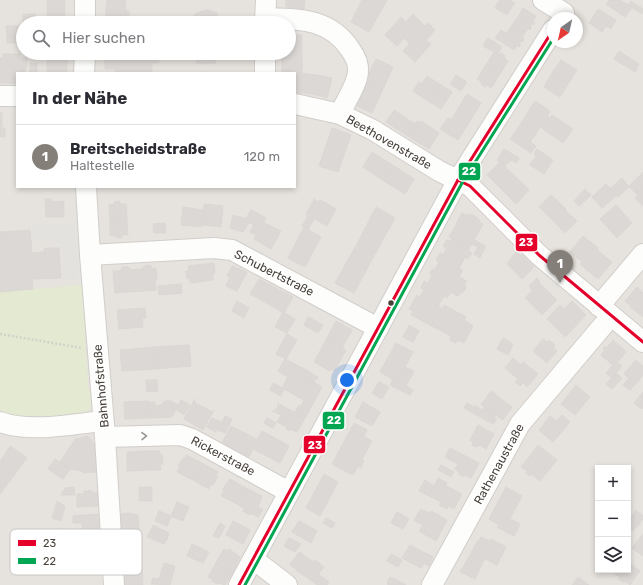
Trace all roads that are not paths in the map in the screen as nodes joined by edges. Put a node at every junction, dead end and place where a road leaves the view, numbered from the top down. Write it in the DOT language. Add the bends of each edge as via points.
graph roads {
  1 [pos="85,0"];
  2 [pos="543,0"];
  3 [pos="565,10"];
  4 [pos="266,14"];
  5 [pos="85,16"];
  6 [pos="278,16"];
  7 [pos="296,19"];
  8 [pos="547,39"];
  9 [pos="84,60"];
  10 [pos="265,60"];
  11 [pos="84,72"];
  12 [pos="265,72"];
  13 [pos="0,96"];
  14 [pos="16,96"];
  15 [pos="296,104"];
  16 [pos="340,114"];
  17 [pos="458,180"];
  18 [pos="86,188"];
  19 [pos="643,254"];
  20 [pos="90,255"];
  21 [pos="605,311"];
  22 [pos="378,328"];
  23 [pos="643,342"];
  24 [pos="0,422"];
  25 [pos="104,429"];
  26 [pos="289,492"];
  27 [pos="110,529"];
  28 [pos="253,559"];
  29 [pos="113,575"];
  30 [pos="114,585"];
  31 [pos="239,585"];
  32 [pos="287,585"];
  33 [pos="432,585"];
  1 -- 5 [label="street"];
  2 -- 3 [label="street"];
  4 -- 6 [label="street"];
  7 -- 16 [label="street" via="315,22 329,29 350,48 358,64 356,81"];
  8 -- 17 [label="street"];
  9 -- 11 [label="street"];
  10 -- 12 [label="street"];
  13 -- 14 [label="street"];
  15 -- 16 [label="street, Beethovenstraße"];
  16 -- 17 [label="street, Beethovenstraße" via="373,130"];
  17 -- 21 [label="street, Beethovenstraße" via="470,186 539,255"];
  17 -- 22 [label="street"];
  18 -- 20 [label="street, Bahnhofstraße"];
  19 -- 21 [label="street, Rathenaustraße"];
  20 -- 22 [label="street, Schubertstraße" via="214,248 232,250"];
  20 -- 25 [label="street, Bahnhofstraße"];
  21 -- 23 [label="street, Beethovenstraße"];
  21 -- 33 [label="street, Rathenaustraße" via="520,424"];
  22 -- 26 [label="street"];
  24 -- 25 [label="street, Rickerstraße" via="32,428"];
  25 -- 26 [label="street, Rickerstraße, one-way" via="180,435 192,439"];
  25 -- 27 [label="street, Bahnhofstraße"];
  26 -- 28 [label="street"];
  28 -- 31 [label="street"];
  28 -- 32 [label="street"];
  29 -- 30 [label="street, Bahnhofstraße"];
}
